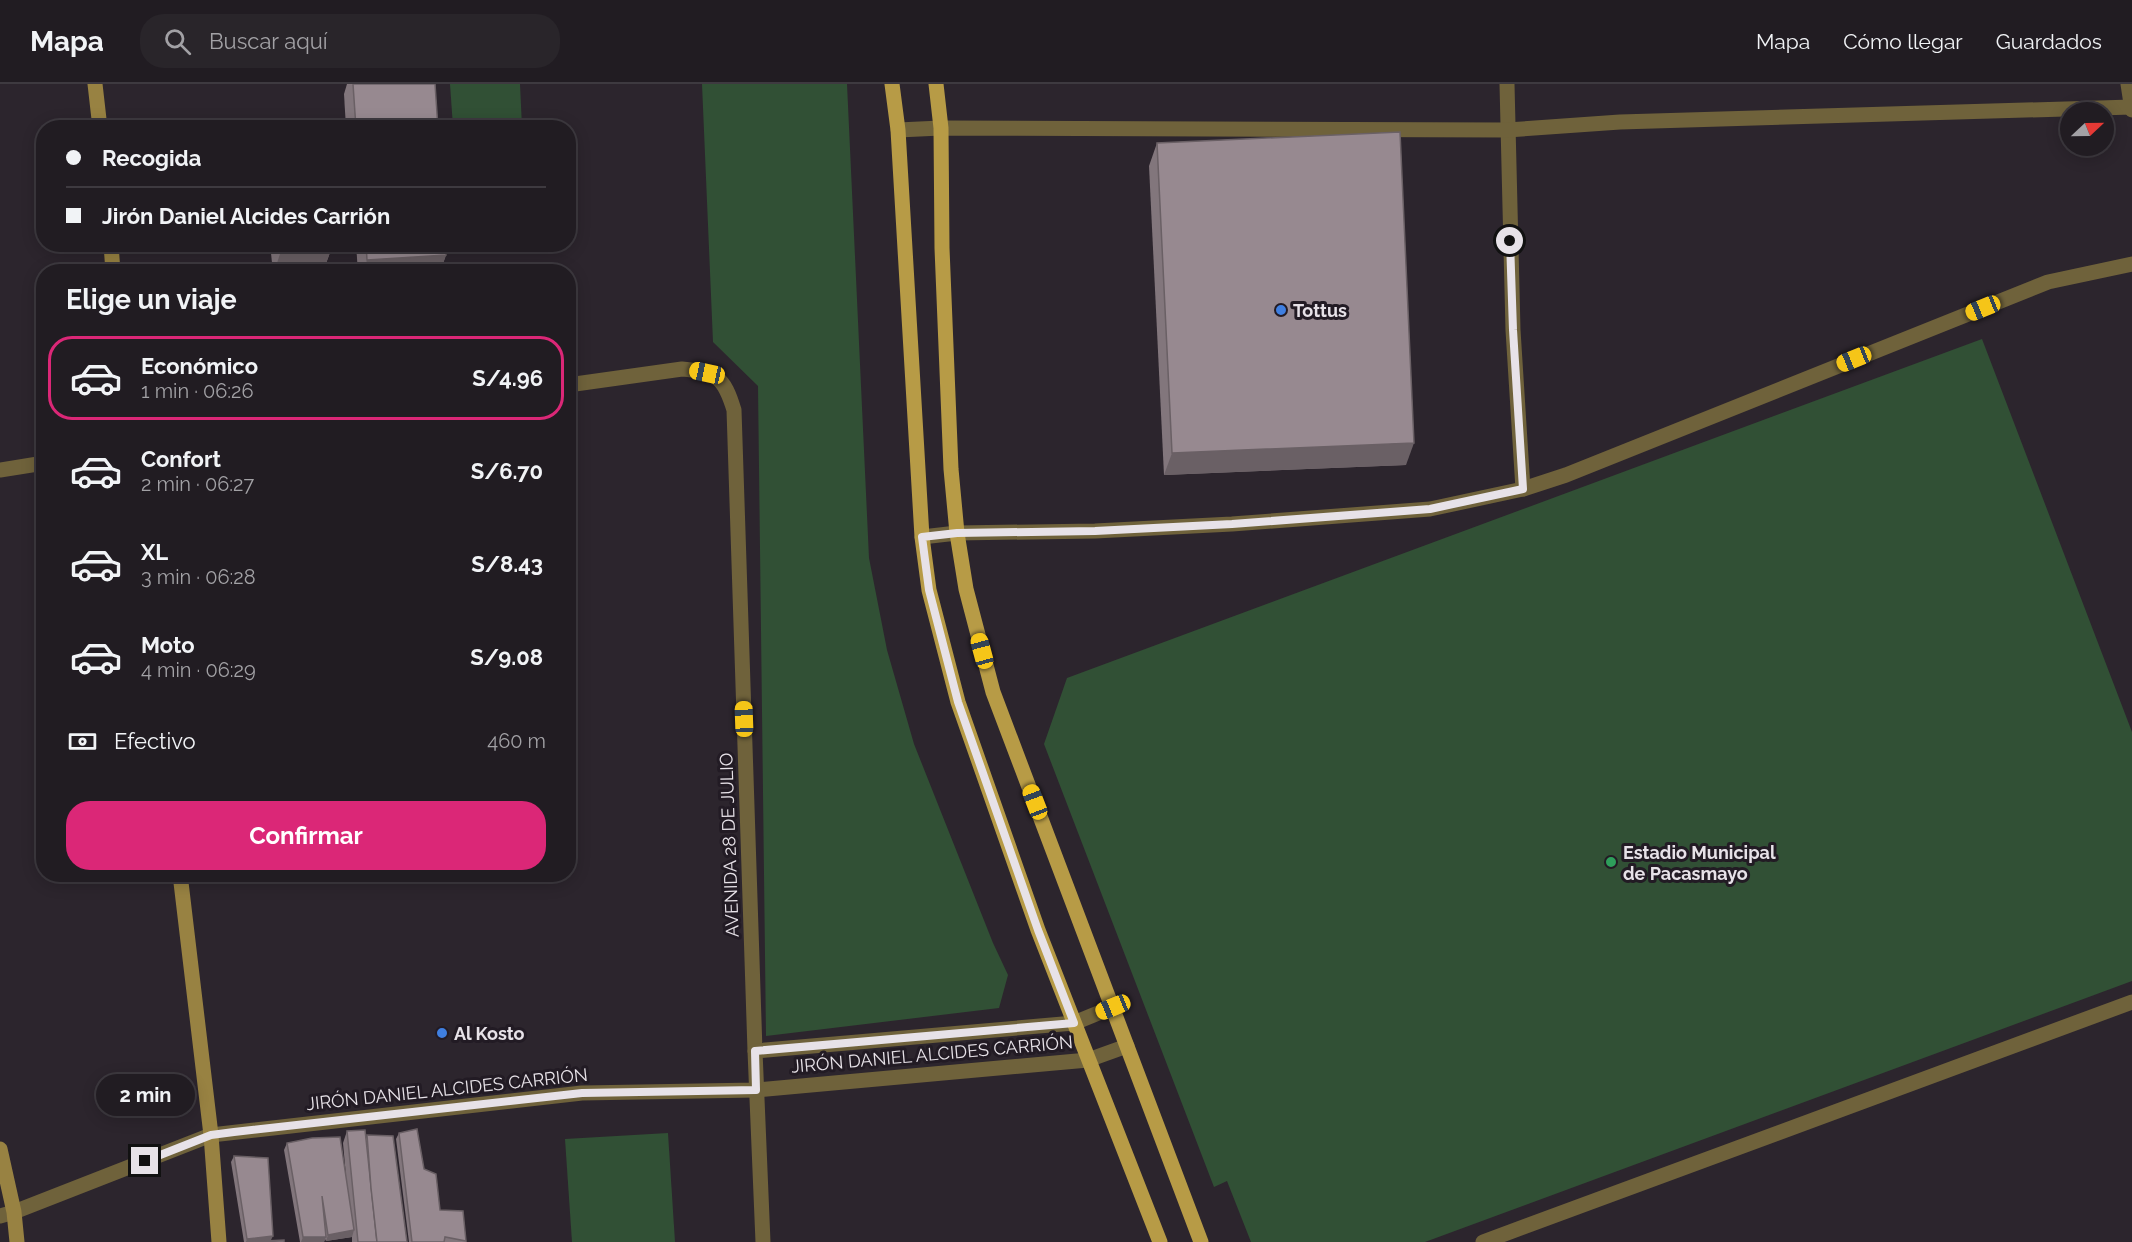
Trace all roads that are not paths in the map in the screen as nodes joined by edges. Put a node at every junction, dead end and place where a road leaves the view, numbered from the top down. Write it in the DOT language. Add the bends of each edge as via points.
graph roads {
  1 [pos="95,84"];
  2 [pos="892,84"];
  3 [pos="936,84"];
  4 [pos="1507,84"];
  5 [pos="2128,84"];
  6 [pos="2132,108"];
  7 [pos="99,120"];
  8 [pos="941,128"];
  9 [pos="898,130"];
  10 [pos="1507,130"];
  11 [pos="2132,264"];
  12 [pos="576,384"];
  13 [pos="36,464"];
  14 [pos="0,470"];
  15 [pos="1523,489"];
  16 [pos="957,533"];
  17 [pos="922,537"];
  18 [pos="181,882"];
  19 [pos="2132,1002"];
  20 [pos="1113,1007"];
  21 [pos="1074,1023"];
  22 [pos="1127,1046"];
  23 [pos="755,1051"];
  24 [pos="1088,1060"];
  25 [pos="756,1090"];
  26 [pos="211,1135"];
  27 [pos="0,1149"];
  28 [pos="7,1214"];
  29 [pos="17,1242"];
  30 [pos="219,1242"];
  31 [pos="763,1242"];
  32 [pos="1160,1242"];
  33 [pos="1201,1242"];
  34 [pos="1483,1242"];
  1 -- 7 [label="main road"];
  2 -- 9 [label="main road"];
  3 -- 8 [label="main road"];
  4 -- 10 [label="street"];
  5 -- 6 [label="street"];
  6 -- 10 [label="street" via="1620,122"];
  8 -- 9 [label="street"];
  8 -- 10 [label="street"];
  8 -- 16 [label="main road" via="942,248"];
  9 -- 17 [label="main road"];
  10 -- 15 [label="street"];
  11 -- 15 [label="street" via="2048,282"];
  12 -- 23 [label="street, AVENIDA 28 DE JULIO" via="682,369 707,373 727,388 734,410"];
  13 -- 14 [label="street"];
  15 -- 16 [label="street" via="1430,509 1095,531"];
  16 -- 17 [label="street"];
  16 -- 20 [label="main road" via="966,589 993,692"];
  17 -- 21 [label="main road" via="929,590 958,702"];
  18 -- 26 [label="main road"];
  19 -- 34 [label="street"];
  20 -- 21 [label="street, JIRÓN DANIEL ALCIDES CARRIÓN"];
  20 -- 22 [label="main road"];
  21 -- 23 [label="street, JIRÓN DANIEL ALCIDES CARRIÓN"];
  21 -- 24 [label="main road"];
  22 -- 24 [label="street, JIRÓN DANIEL ALCIDES CARRIÓN"];
  22 -- 33 [label="main road"];
  23 -- 25 [label="street, AVENIDA 28 DE JULIO"];
  24 -- 25 [label="street, JIRÓN DANIEL ALCIDES CARRIÓN"];
  24 -- 32 [label="main road"];
  25 -- 26 [label="street, JIRÓN DANIEL ALCIDES CARRIÓN" via="582,1093"];
  25 -- 31 [label="street, AVENIDA 28 DE JULIO"];
  26 -- 28 [label="street, JIRÓN DANIEL ALCIDES CARRIÓN"];
  26 -- 30 [label="main road"];
  27 -- 28 [label="main road"];
  28 -- 29 [label="main road"];
}
